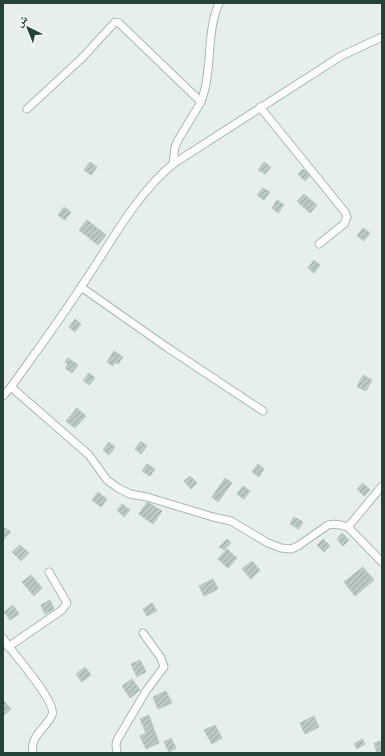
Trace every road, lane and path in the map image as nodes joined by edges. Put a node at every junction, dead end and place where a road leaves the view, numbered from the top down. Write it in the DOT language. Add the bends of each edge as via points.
graph roads {
  1 [pos="219,3"];
  2 [pos="382,36"];
  3 [pos="201,102"];
  4 [pos="260,107"];
  5 [pos="27,108"];
  6 [pos="173,164"];
  7 [pos="319,244"];
  8 [pos="81,287"];
  9 [pos="11,387"];
  10 [pos="3,396"];
  11 [pos="263,411"];
  12 [pos="382,486"];
  13 [pos="348,527"];
  14 [pos="382,562"];
  15 [pos="49,572"];
  16 [pos="143,633"];
  17 [pos="3,638"];
  18 [pos="8,647"];
  19 [pos="33,753"];
  20 [pos="117,753"];
  1 -- 3 [label="street" via="212,21 206,84"];
  2 -- 4 [label="street" via="341,56"];
  3 -- 5 [label="street" via="123,26 115,22 83,57"];
  3 -- 6 [label="street" via="178,140"];
  4 -- 6 [label="street"];
  4 -- 7 [label="street" via="345,212 347,217 344,224"];
  6 -- 8 [label="street" via="136,203"];
  8 -- 9 [label="street"];
  8 -- 11 [label="street"];
  9 -- 10 [label="street"];
  9 -- 13 [label="street" via="89,455 107,480 130,494 231,521 281,548 291,549 298,546 328,525"];
  12 -- 13 [label="street"];
  13 -- 14 [label="street"];
  15 -- 18 [label="street" via="68,603 62,610"];
  16 -- 20 [label="street" via="161,658 164,667 146,691 117,740"];
  17 -- 18 [label="street"];
  18 -- 19 [label="street" via="53,708 52,715 32,744"];
}
